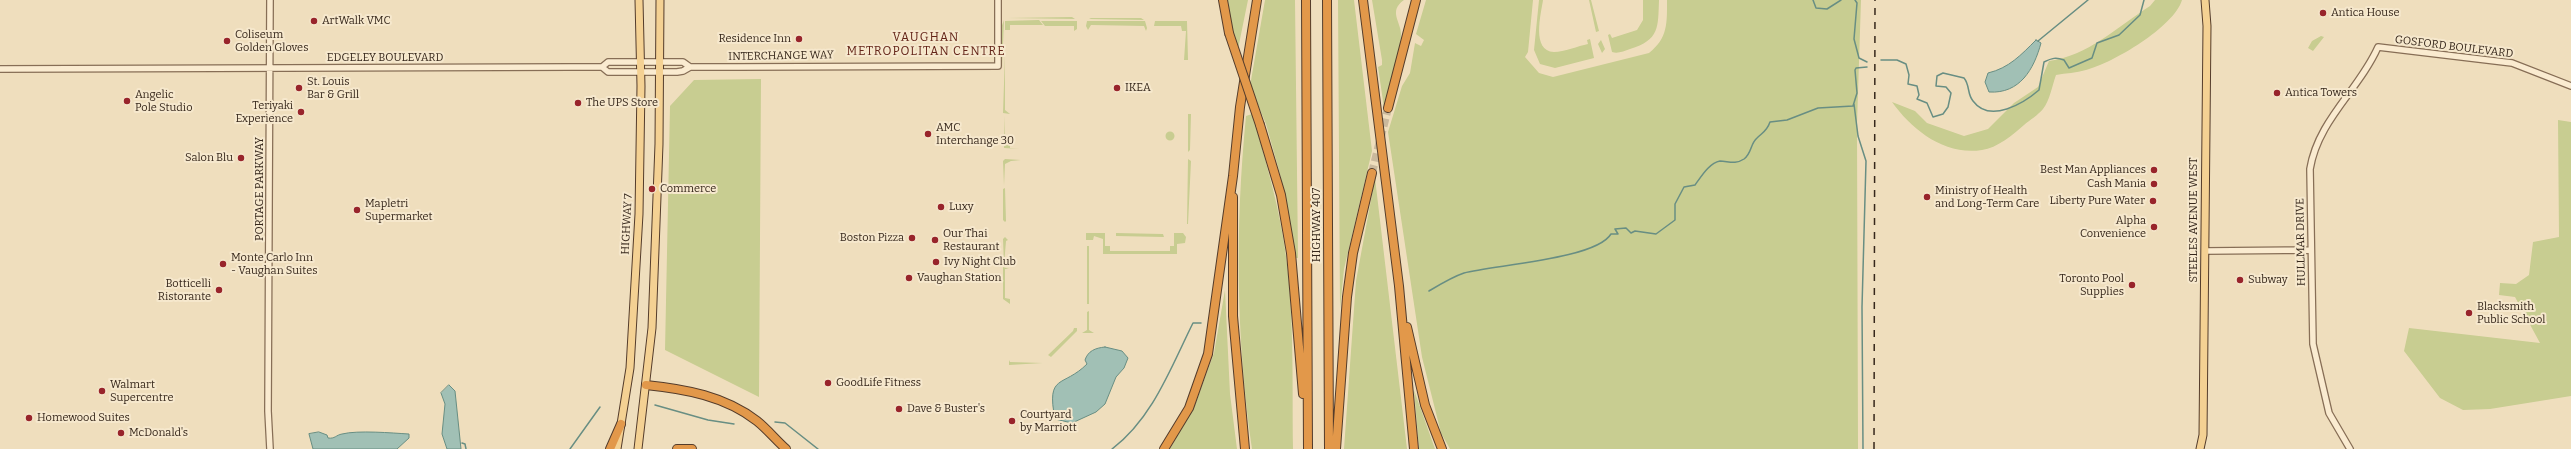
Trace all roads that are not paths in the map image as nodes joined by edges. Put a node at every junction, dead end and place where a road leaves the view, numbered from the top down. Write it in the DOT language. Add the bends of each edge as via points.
graph roads {
  1 [pos="270,0"];
  2 [pos="639,0"];
  3 [pos="660,0"];
  4 [pos="998,0"];
  5 [pos="1223,0"];
  6 [pos="1257,0"];
  7 [pos="1306,0"];
  8 [pos="1327,0"];
  9 [pos="1363,0"];
  10 [pos="1416,0"];
  11 [pos="2205,0"];
  12 [pos="2378,47"];
  13 [pos="640,61"];
  14 [pos="660,61"];
  15 [pos="690,66"];
  16 [pos="602,67"];
  17 [pos="271,68"];
  18 [pos="0,70"];
  19 [pos="640,71"];
  20 [pos="660,71"];
  21 [pos="2571,86"];
  22 [pos="1388,108"];
  23 [pos="1372,173"];
  24 [pos="1233,176"];
  25 [pos="2311,250"];
  26 [pos="2206,251"];
  27 [pos="1399,286"];
  28 [pos="646,385"];
  29 [pos="621,424"];
  30 [pos="2202,440"];
  31 [pos="1308,445"];
  32 [pos="270,449"];
  33 [pos="610,449"];
  34 [pos="617,449"];
  35 [pos="638,449"];
  36 [pos="677,449"];
  37 [pos="692,449"];
  38 [pos="786,449"];
  39 [pos="1164,449"];
  40 [pos="1246,449"];
  41 [pos="1329,449"];
  42 [pos="1336,449"];
  43 [pos="1414,449"];
  44 [pos="1442,449"];
  45 [pos="2200,449"];
  46 [pos="2206,449"];
  47 [pos="2350,449"];
  1 -- 17 [label="street, PORTAGE PARKWAY"];
  2 -- 13 [label="main road, HIGHWAY 7"];
  3 -- 14 [label="main road"];
  4 -- 15 [label="street, INTERCHANGE WAY" via="998,66"];
  5 -- 31 [label="highway, bridge" via="1229,32 1281,195 1291,254"];
  6 -- 24 [label="highway" via="1240,107"];
  7 -- 31 [label="highway, HIGHWAY 407"];
  8 -- 41 [label="highway, HIGHWAY 407"];
  9 -- 27 [label="highway"];
  10 -- 22 [label="highway"];
  11 -- 26 [label="main road, STEELES AVENUE WEST"];
  12 -- 21 [label="street, GOSFORD BOULEVARD" via="2512,63"];
  12 -- 25 [label="street, HULLMAR DRIVE" via="2325,127 2314,149 2310,173"];
  13 -- 14 [label="street, EDGELEY BOULEVARD"];
  13 -- 16 [label="street, EDGELEY BOULEVARD" via="608,62"];
  13 -- 19 [label="main road, HIGHWAY 7"];
  14 -- 15 [label="street, INTERCHANGE WAY" via="683,62"];
  14 -- 20 [label="main road"];
  15 -- 20 [label="street, INTERCHANGE WAY" via="683,72"];
  16 -- 17 [label="street, EDGELEY BOULEVARD"];
  16 -- 19 [label="street, EDGELEY BOULEVARD" via="608,72"];
  17 -- 18 [label="street, EDGELEY BOULEVARD"];
  17 -- 32 [label="street, PORTAGE PARKWAY" via="268,411"];
  19 -- 20 [label="street, EDGELEY BOULEVARD"];
  19 -- 29 [label="main road, HIGHWAY 7" via="639,208 632,336"];
  20 -- 28 [label="main road" via="652,328"];
  23 -- 42 [label="highway" via="1352,253"];
  24 -- 39 [label="highway" via="1208,354 1189,408"];
  24 -- 40 [label="highway" via="1233,316"];
  25 -- 26 [label="street"];
  25 -- 47 [label="street, HULLMAR DRIVE" via="2315,352 2329,413"];
  26 -- 30 [label="main road, STEELES AVENUE WEST"];
  27 -- 43 [label="highway"];
  27 -- 44 [label="highway" via="1418,380"];
  28 -- 35 [label="main road"];
  28 -- 38 [label="highway" via="704,394 723,402 756,421"];
  29 -- 33 [label="highway"];
  29 -- 34 [label="main road, HIGHWAY 7"];
  30 -- 45 [label="main road, STEELES AVENUE WEST"];
  30 -- 46 [label="main road, STEELES AVENUE WEST"];
  36 -- 37 [label="highway"];
}
